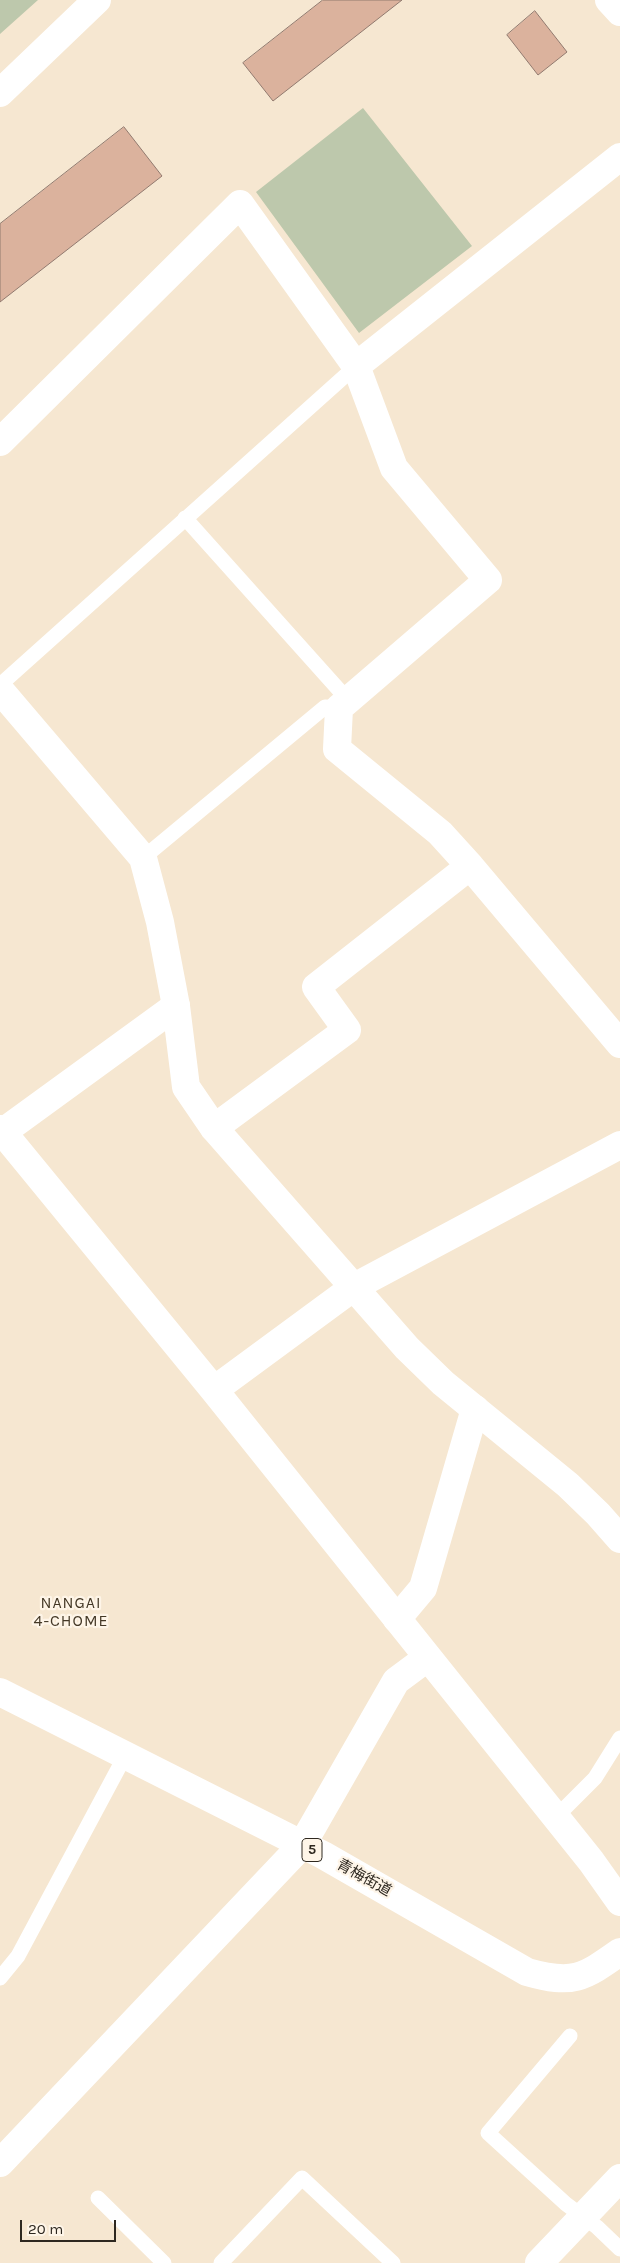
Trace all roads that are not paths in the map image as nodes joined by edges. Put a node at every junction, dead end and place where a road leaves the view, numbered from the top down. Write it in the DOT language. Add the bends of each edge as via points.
graph roads {
  1 [pos="97,0"];
  2 [pos="609,0"];
  3 [pos="620,12"];
  4 [pos="0,93"];
  5 [pos="620,157"];
  6 [pos="356,366"];
  7 [pos="0,442"];
  8 [pos="186,518"];
  9 [pos="0,684"];
  10 [pos="0,690"];
  11 [pos="343,704"];
  12 [pos="143,858"];
  13 [pos="470,866"];
  14 [pos="176,1006"];
  15 [pos="620,1044"];
  16 [pos="214,1128"];
  17 [pos="1,1131"];
  18 [pos="620,1145"];
  19 [pos="354,1287"];
  20 [pos="214,1390"];
  21 [pos="474,1409"];
  22 [pos="620,1539"];
  23 [pos="397,1619"];
  24 [pos="427,1658"];
  25 [pos="0,1692"];
  26 [pos="620,1738"];
  27 [pos="125,1756"];
  28 [pos="556,1817"];
  29 [pos="302,1845"];
  30 [pos="620,1902"];
  31 [pos="620,1952"];
  32 [pos="0,1978"];
  33 [pos="570,2036"];
  34 [pos="0,2163"];
  35 [pos="620,2178"];
  36 [pos="98,2198"];
  37 [pos="583,2217"];
  38 [pos="620,2249"];
  39 [pos="164,2263"];
  40 [pos="221,2263"];
  41 [pos="393,2263"];
  42 [pos="540,2263"];
  1 -- 4 [label="street"];
  2 -- 3 [label="street"];
  5 -- 6 [label="street"];
  6 -- 7 [label="street" via="240,204"];
  6 -- 8 [label="lane"];
  6 -- 11 [label="street" via="394,468 488,580"];
  8 -- 9 [label="lane"];
  8 -- 11 [label="lane"];
  10 -- 12 [label="street"];
  11 -- 12 [label="lane" via="325,707"];
  11 -- 13 [label="street" via="337,749 440,833"];
  12 -- 14 [label="street" via="160,922"];
  13 -- 15 [label="street"];
  13 -- 16 [label="street" via="316,987 347,1030"];
  14 -- 16 [label="street" via="186,1087"];
  14 -- 17 [label="street"];
  16 -- 19 [label="street"];
  17 -- 20 [label="street"];
  18 -- 19 [label="street"];
  19 -- 20 [label="street"];
  19 -- 21 [label="street" via="407,1348"];
  20 -- 23 [label="street"];
  21 -- 22 [label="street" via="568,1485"];
  21 -- 23 [label="street" via="423,1588"];
  23 -- 24 [label="street"];
  24 -- 28 [label="street"];
  24 -- 29 [label="street" via="396,1680"];
  25 -- 27 [label="street, 青梅街道 / 5"];
  26 -- 28 [label="lane" via="595,1778"];
  27 -- 29 [label="street, 青梅街道 / 5"];
  27 -- 32 [label="lane" via="18,1956"];
  28 -- 30 [label="street"];
  29 -- 31 [label="street, 青梅街道 / 5" via="527,1972 546,1977 578,1977"];
  29 -- 34 [label="street"];
  33 -- 37 [label="lane" via="488,2132"];
  35 -- 37 [label="street"];
  36 -- 39 [label="lane"];
  37 -- 38 [label="lane"];
  37 -- 42 [label="street"];
  40 -- 41 [label="lane" via="302,2178"];
}
